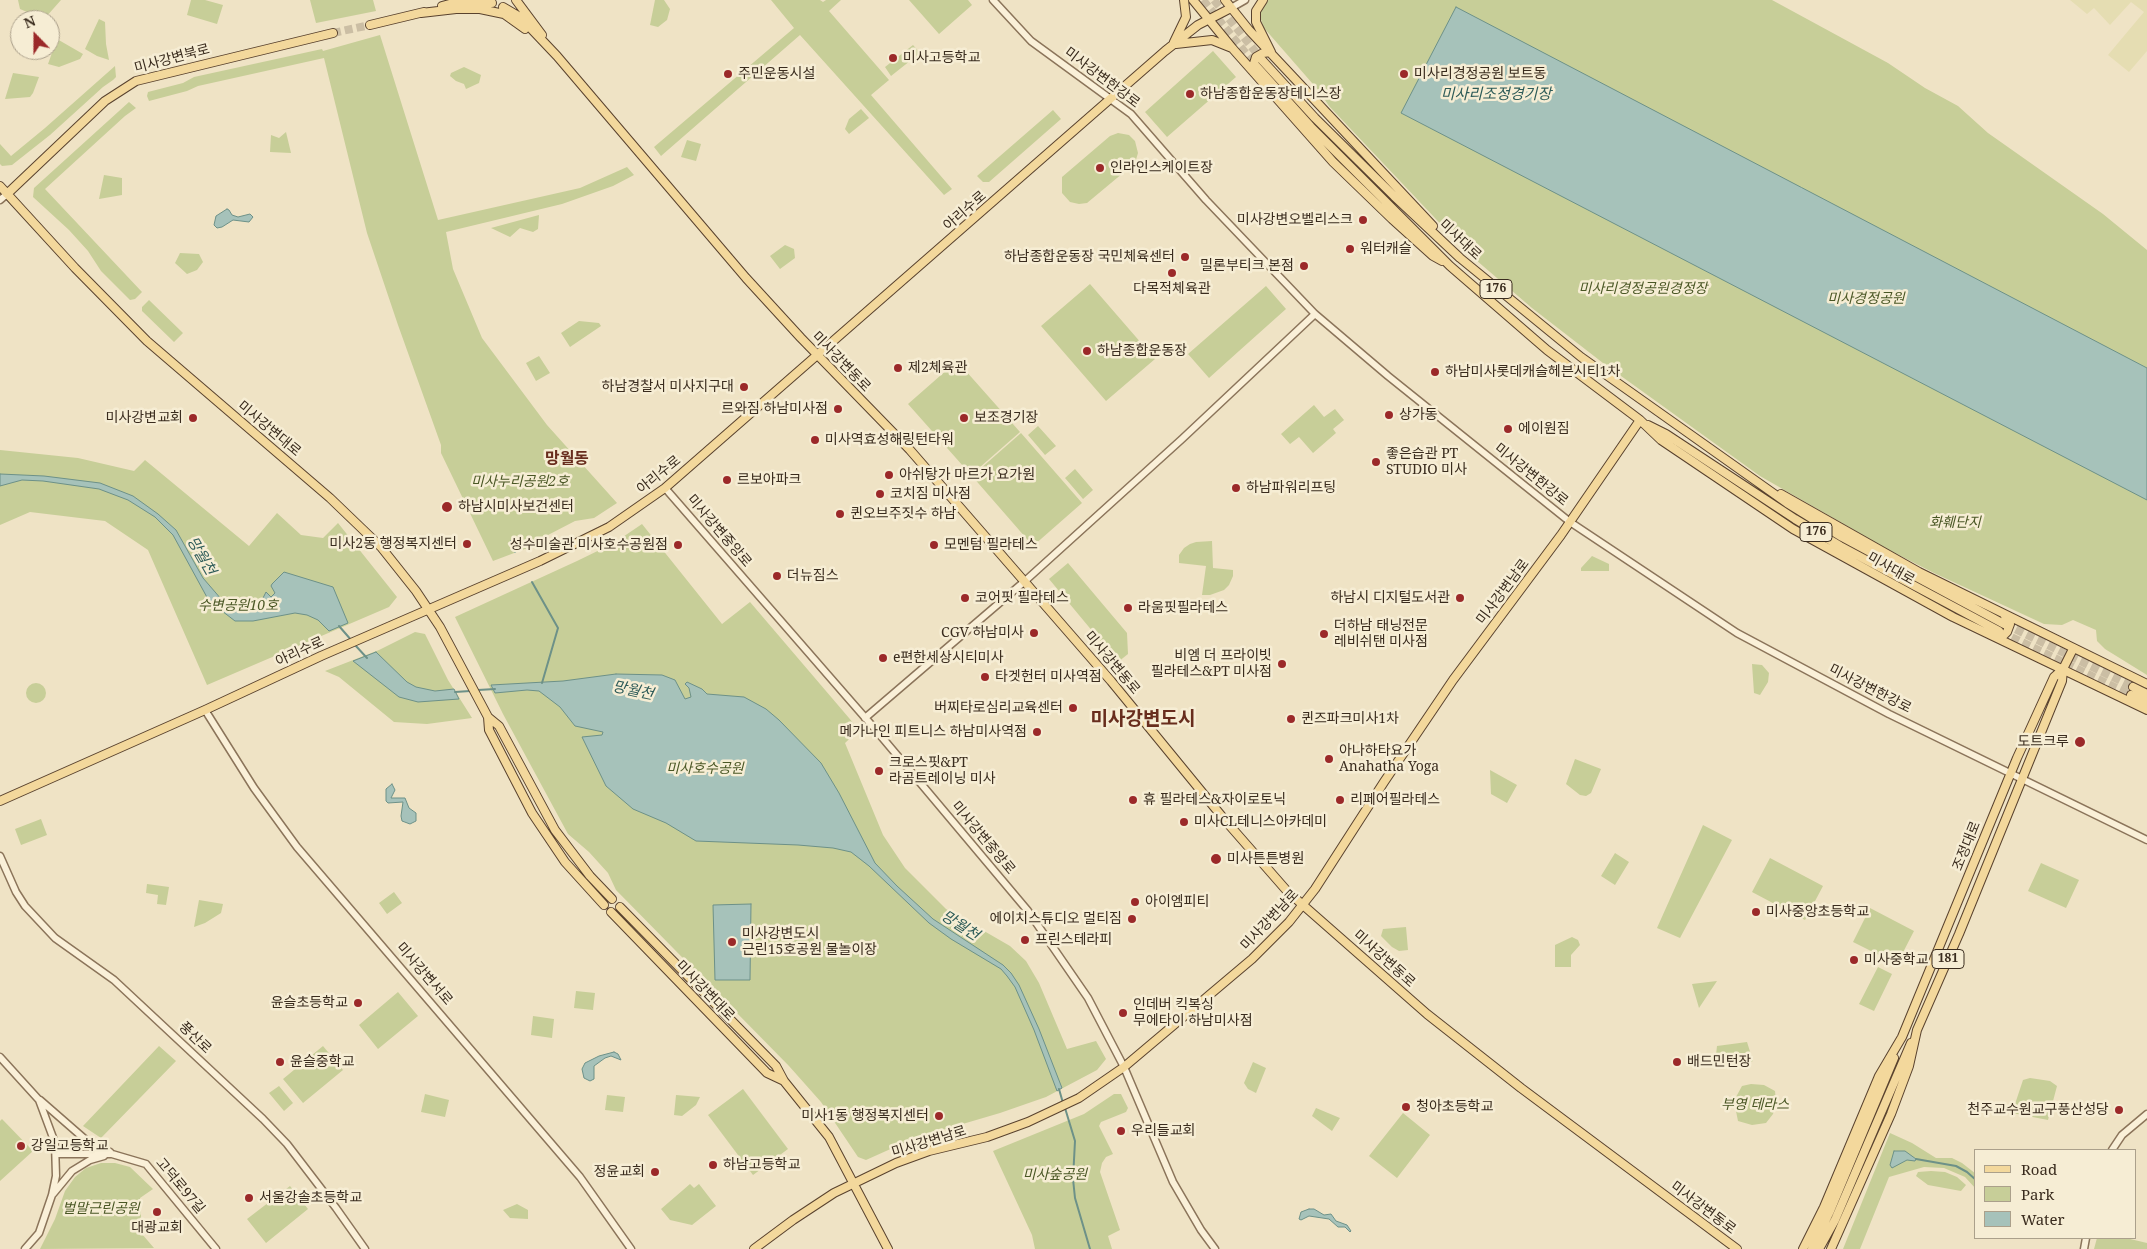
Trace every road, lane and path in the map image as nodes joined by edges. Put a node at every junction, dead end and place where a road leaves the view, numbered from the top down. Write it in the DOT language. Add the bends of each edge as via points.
graph roads {
  1 [pos="465,0"];
  2 [pos="514,0"];
  3 [pos="993,0"];
  4 [pos="1184,0"];
  5 [pos="1193,0"];
  6 [pos="1225,0"];
  7 [pos="1245,0"];
  8 [pos="1263,0"];
  9 [pos="491,1"];
  10 [pos="445,6"];
  11 [pos="503,7"];
  12 [pos="1231,8"];
  13 [pos="420,13"];
  14 [pos="1209,19"];
  15 [pos="370,25"];
  16 [pos="333,33"];
  17 [pos="1174,44"];
  18 [pos="550,49"];
  19 [pos="1234,49"];
  20 [pos="1271,52"];
  21 [pos="1257,65"];
  22 [pos="1112,99"];
  23 [pos="0,186"];
  24 [pos="7,194"];
  25 [pos="0,200"];
  26 [pos="1460,258"];
  27 [pos="1315,314"];
  28 [pos="816,354"];
  29 [pos="1640,420"];
  30 [pos="1761,484"];
  31 [pos="665,488"];
  32 [pos="1570,522"];
  33 [pos="1025,581"];
  34 [pos="428,609"];
  35 [pos="2003,613"];
  36 [pos="2004,624"];
  37 [pos="1998,634"];
  38 [pos="2073,648"];
  39 [pos="2063,669"];
  40 [pos="2147,684"];
  41 [pos="2147,694"];
  42 [pos="2147,702"];
  43 [pos="205,710"];
  44 [pos="2147,710"];
  45 [pos="488,717"];
  46 [pos="865,718"];
  47 [pos="2011,773"];
  48 [pos="2021,778"];
  49 [pos="0,800"];
  50 [pos="2147,840"];
  51 [pos="0,856"];
  52 [pos="612,899"];
  53 [pos="604,905"];
  54 [pos="1304,905"];
  55 [pos="620,907"];
  56 [pos="611,912"];
  57 [pos="1917,1030"];
  58 [pos="1902,1037"];
  59 [pos="0,1057"];
  60 [pos="1124,1067"];
  61 [pos="784,1081"];
  62 [pos="39,1100"];
  63 [pos="2147,1114"];
  64 [pos="2113,1149"];
  65 [pos="56,1154"];
  66 [pos="112,1154"];
  67 [pos="853,1184"];
  68 [pos="52,1195"];
  69 [pos="25,1249"];
  70 [pos="216,1249"];
  71 [pos="365,1249"];
  72 [pos="631,1249"];
  73 [pos="754,1249"];
  74 [pos="888,1249"];
  75 [pos="1215,1249"];
  76 [pos="1737,1249"];
  77 [pos="1804,1249"];
  78 [pos="1812,1249"];
  79 [pos="1819,1249"];
  80 [pos="1831,1249"];
  1 -- 10 [label="main road"];
  2 -- 11 [label="main road"];
  2 -- 18 [label="main road"];
  3 -- 22 [label="street, 미사강변한강로" via="1031,41"];
  4 -- 17 [label="main road" via="1186,18"];
  5 -- 14 [label="main road"];
  6 -- 12 [label="main road"];
  7 -- 12 [label="street"];
  8 -- 20 [label="main road" via="1256,11 1256,22"];
  9 -- 10 [label="main road"];
  9 -- 11 [label="main road"];
  10 -- 13 [label="main road"];
  11 -- 18 [label="main road" via="520,18"];
  12 -- 14 [label="main road, 아리수로"];
  12 -- 20 [label="main road"];
  13 -- 15 [label="main road"];
  13 -- 18 [label="main road" via="470,8 496,12 512,19"];
  14 -- 17 [label="main road, 아리수로"];
  14 -- 19 [label="main road"];
  16 -- 24 [label="main road, 미사강변북로" via="136,81 105,101"];
  17 -- 19 [label="main road" via="1212,40"];
  17 -- 22 [label="main road, 아리수로"];
  18 -- 28 [label="main road, 미사강변동로" via="746,278"];
  19 -- 21 [label="main road"];
  20 -- 21 [label="main road" via="1256,57"];
  20 -- 26 [label="main road"];
  21 -- 26 [label="main road, 미사대로 / 176"];
  21 -- 29 [label="main road, 미사대로 / 176" via="1333,162 1433,256 1450,266 1547,350"];
  22 -- 27 [label="street, 미사강변한강로" via="1131,114 1206,200"];
  22 -- 28 [label="main road, 아리수로"];
  23 -- 24 [label="main road, 미사강변대로"];
  24 -- 25 [label="street, 미사강변북로"];
  24 -- 34 [label="main road, 미사강변대로" via="147,341 359,524 405,576"];
  26 -- 30 [label="main road, 미사대로 / 176" via="1581,357"];
  27 -- 32 [label="street, 미사강변한강로"];
  27 -- 33 [label="street" via="1182,440"];
  28 -- 31 [label="main road, 아리수로"];
  28 -- 33 [label="main road, 미사강변동로" via="910,450"];
  29 -- 32 [label="main road, 미사강변남로"];
  29 -- 37 [label="main road, 미사대로" via="1669,446 1791,528 1953,617"];
  30 -- 35 [label="main road, 미사대로" via="1919,572"];
  30 -- 36 [label="main road, 미사대로 / 176" via="1787,504 1842,537"];
  31 -- 34 [label="main road, 아리수로" via="595,535"];
  31 -- 46 [label="street, 미사강변중앙로"];
  32 -- 47 [label="street, 미사강변한강로" via="1737,633 1841,689"];
  32 -- 54 [label="main road, 미사강변남로" via="1453,680"];
  33 -- 46 [label="street"];
  33 -- 54 [label="main road, 미사강변동로" via="1224,819"];
  34 -- 43 [label="main road, 아리수로"];
  34 -- 45 [label="main road, 미사강변대로"];
  35 -- 37 [label="main road" via="2010,624 2004,636"];
  35 -- 38 [label="main road, 미사대로"];
  37 -- 39 [label="main road, 미사대로"];
  38 -- 39 [label="main road, 조정대로 / 181"];
  38 -- 40 [label="main road, 미사대로"];
  39 -- 44 [label="main road, 미사대로"];
  39 -- 47 [label="main road, 조정대로 / 181" via="2054,677"];
  39 -- 48 [label="main road, 조정대로 / 181" via="2062,681"];
  41 -- 42 [label="main road" via="2132,691"];
  43 -- 49 [label="main road, 아리수로"];
  43 -- 72 [label="street, 미사강변서로" via="254,788 297,847 580,1176"];
  45 -- 52 [label="main road, 미사강변대로" via="499,726 555,830"];
  45 -- 53 [label="main road, 미사강변대로" via="490,730 532,813 565,862"];
  46 -- 60 [label="street, 미사강변중앙로" via="1028,911 1088,998"];
  47 -- 48 [label="street, 미사강변한강로"];
  47 -- 58 [label="main road, 조정대로 / 181"];
  48 -- 50 [label="street, 미사강변한강로"];
  48 -- 57 [label="main road, 조정대로 / 181"];
  51 -- 71 [label="street, 풍산로" via="25,906 55,938 114,980 263,1119 287,1144"];
  54 -- 60 [label="main road, 미사강변남로" via="1252,958"];
  54 -- 76 [label="main road, 미사강변동로" via="1426,1014"];
  55 -- 61 [label="main road, 미사강변대로" via="776,1066"];
  56 -- 61 [label="main road, 미사강변대로" via="768,1073"];
  57 -- 79 [label="main road, 조정대로 / 181"];
  57 -- 80 [label="main road, 조정대로 / 181" via="1909,1066 1891,1114"];
  58 -- 77 [label="main road, 조정대로 / 181" via="1879,1076"];
  58 -- 78 [label="main road, 조정대로 / 181"];
  59 -- 62 [label="street"];
  60 -- 67 [label="main road, 미사강변남로" via="1079,1098 1050,1112 978,1140 908,1158"];
  60 -- 75 [label="street, 미사강변중앙로" via="1173,1182 1197,1225"];
  61 -- 67 [label="main road, 미사강변대로" via="829,1137"];
  62 -- 65 [label="street" via="52,1132"];
  62 -- 66 [label="street" via="87,1141"];
  63 -- 64 [label="street" via="2122,1135"];
  65 -- 66 [label="street, 고덕로97길"];
  65 -- 68 [label="street"];
  66 -- 68 [label="street" via="90,1160 72,1171"];
  66 -- 70 [label="street, 고덕로97길" via="146,1164"];
  67 -- 73 [label="main road, 미사강변남로" via="834,1193"];
  67 -- 74 [label="main road, 미사강변대로"];
  68 -- 69 [label="street" via="39,1233"];
}
